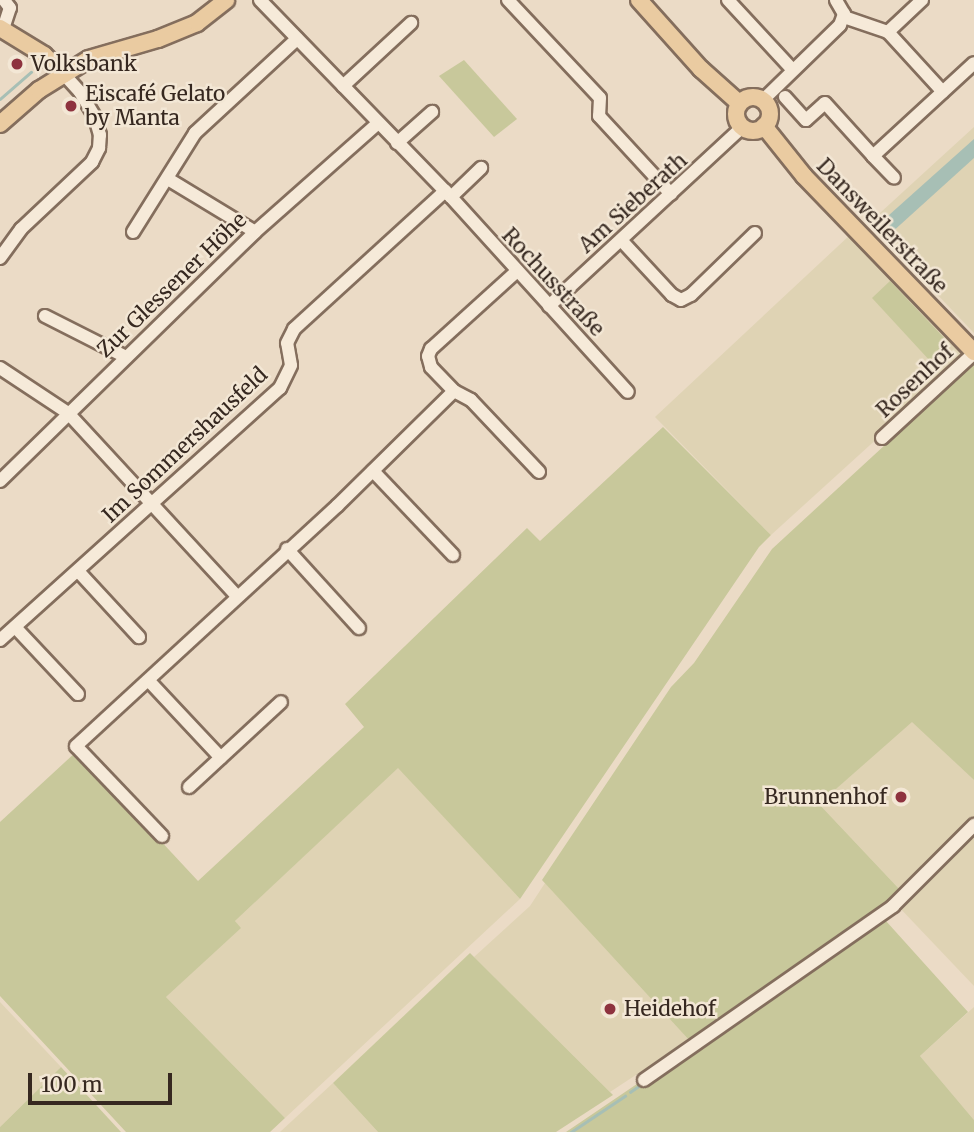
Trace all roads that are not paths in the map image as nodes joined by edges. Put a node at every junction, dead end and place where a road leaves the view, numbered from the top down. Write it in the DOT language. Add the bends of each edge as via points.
graph roads {
  1 [pos="4,0"];
  2 [pos="226,0"];
  3 [pos="261,0"];
  4 [pos="508,0"];
  5 [pos="639,0"];
  6 [pos="729,0"];
  7 [pos="836,0"];
  8 [pos="922,0"];
  9 [pos="844,17"];
  10 [pos="411,23"];
  11 [pos="2,28"];
  12 [pos="888,32"];
  13 [pos="297,39"];
  14 [pos="974,63"];
  15 [pos="792,69"];
  16 [pos="64,74"];
  17 [pos="343,86"];
  18 [pos="943,92"];
  19 [pos="785,97"];
  20 [pos="763,100"];
  21 [pos="739,103"];
  22 [pos="432,112"];
  23 [pos="0,124"];
  24 [pos="377,124"];
  25 [pos="764,126"];
  26 [pos="742,127"];
  27 [pos="397,143"];
  28 [pos="873,156"];
  29 [pos="481,168"];
  30 [pos="894,178"];
  31 [pos="168,179"];
  32 [pos="448,194"];
  33 [pos="671,194"];
  34 [pos="133,232"];
  35 [pos="256,232"];
  36 [pos="755,233"];
  37 [pos="621,240"];
  38 [pos="0,257"];
  39 [pos="516,272"];
  40 [pos="549,306"];
  41 [pos="45,316"];
  42 [pos="974,352"];
  43 [pos="126,357"];
  44 [pos="0,369"];
  45 [pos="454,391"];
  46 [pos="628,392"];
  47 [pos="68,413"];
  48 [pos="882,438"];
  49 [pos="373,471"];
  50 [pos="539,472"];
  51 [pos="0,481"];
  52 [pos="152,505"];
  53 [pos="287,549"];
  54 [pos="453,555"];
  55 [pos="78,572"];
  56 [pos="237,596"];
  57 [pos="15,627"];
  58 [pos="359,628"];
  59 [pos="139,637"];
  60 [pos="0,640"];
  61 [pos="149,681"];
  62 [pos="78,694"];
  63 [pos="281,702"];
  64 [pos="221,758"];
  65 [pos="189,787"];
  66 [pos="974,825"];
  67 [pos="162,836"];
  68 [pos="644,1080"];
  1 -- 11 [label="street" via="10,8"];
  2 -- 16 [label="main road" via="197,23 89,59"];
  3 -- 13 [label="street, Rochusstraße"];
  4 -- 33 [label="street" via="600,98 599,116"];
  5 -- 21 [label="main road" via="701,69"];
  6 -- 15 [label="street"];
  7 -- 9 [label="street"];
  8 -- 12 [label="street"];
  9 -- 12 [label="street"];
  9 -- 15 [label="street"];
  10 -- 17 [label="street"];
  11 -- 16 [label="main road"];
  12 -- 18 [label="street"];
  13 -- 17 [label="street, Rochusstraße"];
  13 -- 31 [label="street" via="195,133"];
  14 -- 18 [label="street"];
  15 -- 20 [label="street"];
  16 -- 23 [label="main road"];
  16 -- 38 [label="street" via="95,117 99,148 92,162 21,229"];
  17 -- 24 [label="street, Rochusstraße"];
  18 -- 28 [label="street"];
  19 -- 28 [label="street" via="806,120 825,103"];
  20 -- 21 [label="main road" via="753,96"];
  20 -- 25 [label="main road" via="770,113"];
  21 -- 26 [label="main road" via="735,113"];
  22 -- 27 [label="street"];
  24 -- 27 [label="street, Rochusstraße"];
  24 -- 35 [label="street, Zur Glessener Höhe"];
  25 -- 26 [label="main road" via="751,131"];
  25 -- 42 [label="main road, Dansweilerstraße" via="804,176"];
  26 -- 33 [label="street, Am Sieberath"];
  27 -- 32 [label="street, Rochusstraße"];
  28 -- 30 [label="street"];
  29 -- 32 [label="street"];
  31 -- 34 [label="street"];
  31 -- 35 [label="street"];
  32 -- 39 [label="street, Rochusstraße"];
  32 -- 52 [label="street, Im Sommershausfeld" via="294,330 287,344 291,365 280,388"];
  33 -- 37 [label="street, Am Sieberath"];
  35 -- 43 [label="street, Zur Glessener Höhe"];
  36 -- 37 [label="street" via="681,300"];
  37 -- 40 [label="street, Am Sieberath"];
  39 -- 40 [label="street, Rochusstraße"];
  39 -- 45 [label="street" via="431,349 431,367"];
  40 -- 46 [label="street, Rochusstraße"];
  41 -- 43 [label="street"];
  42 -- 48 [label="street, Rosenhof"];
  43 -- 47 [label="street, Zur Glessener Höhe"];
  44 -- 47 [label="street"];
  45 -- 49 [label="street"];
  45 -- 50 [label="street" via="471,400"];
  47 -- 51 [label="street, Zur Glessener Höhe"];
  47 -- 52 [label="street"];
  49 -- 53 [label="street"];
  49 -- 54 [label="street"];
  52 -- 55 [label="street, Im Sommershausfeld"];
  52 -- 56 [label="street"];
  53 -- 56 [label="street"];
  53 -- 58 [label="street"];
  55 -- 57 [label="street, Im Sommershausfeld"];
  55 -- 59 [label="street"];
  56 -- 61 [label="street"];
  57 -- 60 [label="street, Im Sommershausfeld"];
  57 -- 62 [label="street"];
  61 -- 64 [label="street"];
  61 -- 67 [label="street" via="76,746"];
  63 -- 64 [label="street"];
  64 -- 65 [label="street"];
  66 -- 68 [label="street" via="893,906"];
}
